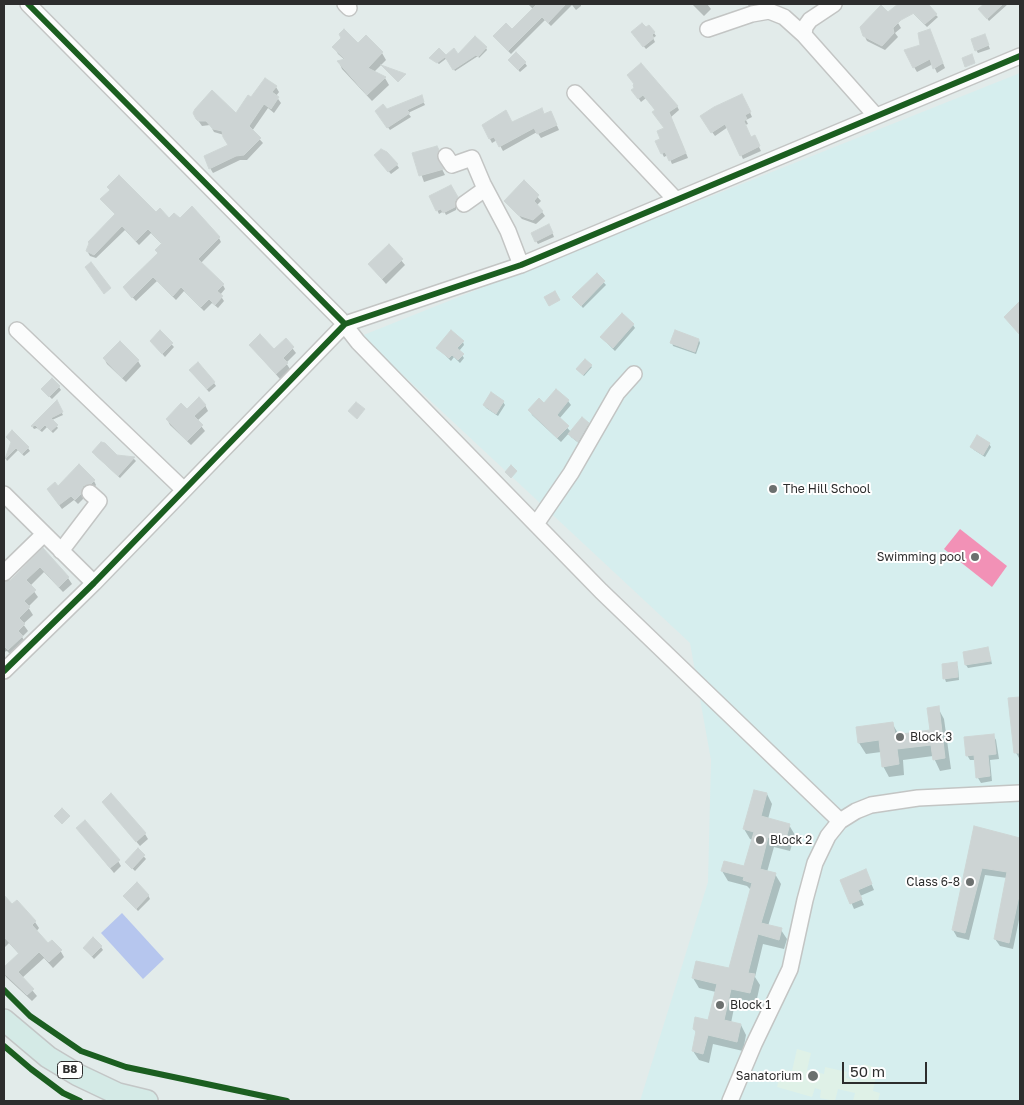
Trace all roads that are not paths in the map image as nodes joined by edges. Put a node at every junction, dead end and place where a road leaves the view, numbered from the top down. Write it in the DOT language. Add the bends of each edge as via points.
graph roads {
  1 [pos="28,4"];
  2 [pos="834,4"];
  3 [pos="708,29"];
  4 [pos="804,36"];
  5 [pos="1020,56"];
  6 [pos="575,93"];
  7 [pos="876,116"];
  8 [pos="446,156"];
  9 [pos="485,189"];
  10 [pos="676,200"];
  11 [pos="464,204"];
  12 [pos="521,265"];
  13 [pos="345,324"];
  14 [pos="16,330"];
  15 [pos="634,374"];
  16 [pos="184,490"];
  17 [pos="90,493"];
  18 [pos="4,494"];
  19 [pos="536,524"];
  20 [pos="44,534"];
  21 [pos="61,551"];
  22 [pos="4,573"];
  23 [pos="94,583"];
  24 [pos="4,671"];
  25 [pos="1020,793"];
  26 [pos="840,821"];
  27 [pos="4,1020"];
  28 [pos="147,1101"];
  29 [pos="730,1101"];
  1 -- 13 [label="street"];
  2 -- 4 [label="street" via="810,20"];
  3 -- 4 [label="street" via="769,11 784,17"];
  4 -- 7 [label="street"];
  5 -- 7 [label="street"];
  6 -- 10 [label="street"];
  7 -- 10 [label="street"];
  8 -- 9 [label="street" via="452,165 472,158"];
  9 -- 11 [label="street"];
  9 -- 12 [label="street" via="508,231"];
  10 -- 12 [label="street"];
  12 -- 13 [label="street"];
  13 -- 16 [label="street"];
  13 -- 19 [label="street" via="358,342"];
  14 -- 16 [label="street"];
  15 -- 19 [label="street" via="617,393 571,473"];
  16 -- 23 [label="street"];
  17 -- 21 [label="street" via="99,501"];
  18 -- 20 [label="street"];
  19 -- 26 [label="street" via="601,591"];
  20 -- 21 [label="street"];
  20 -- 22 [label="street"];
  21 -- 23 [label="street"];
  23 -- 24 [label="street"];
  25 -- 26 [label="street" via="918,798 871,805"];
  26 -- 29 [label="street" via="828,836 815,863 790,969"];
  27 -- 28 [label="highway, B8" via="48,1057 78,1075 118,1094"];
}
